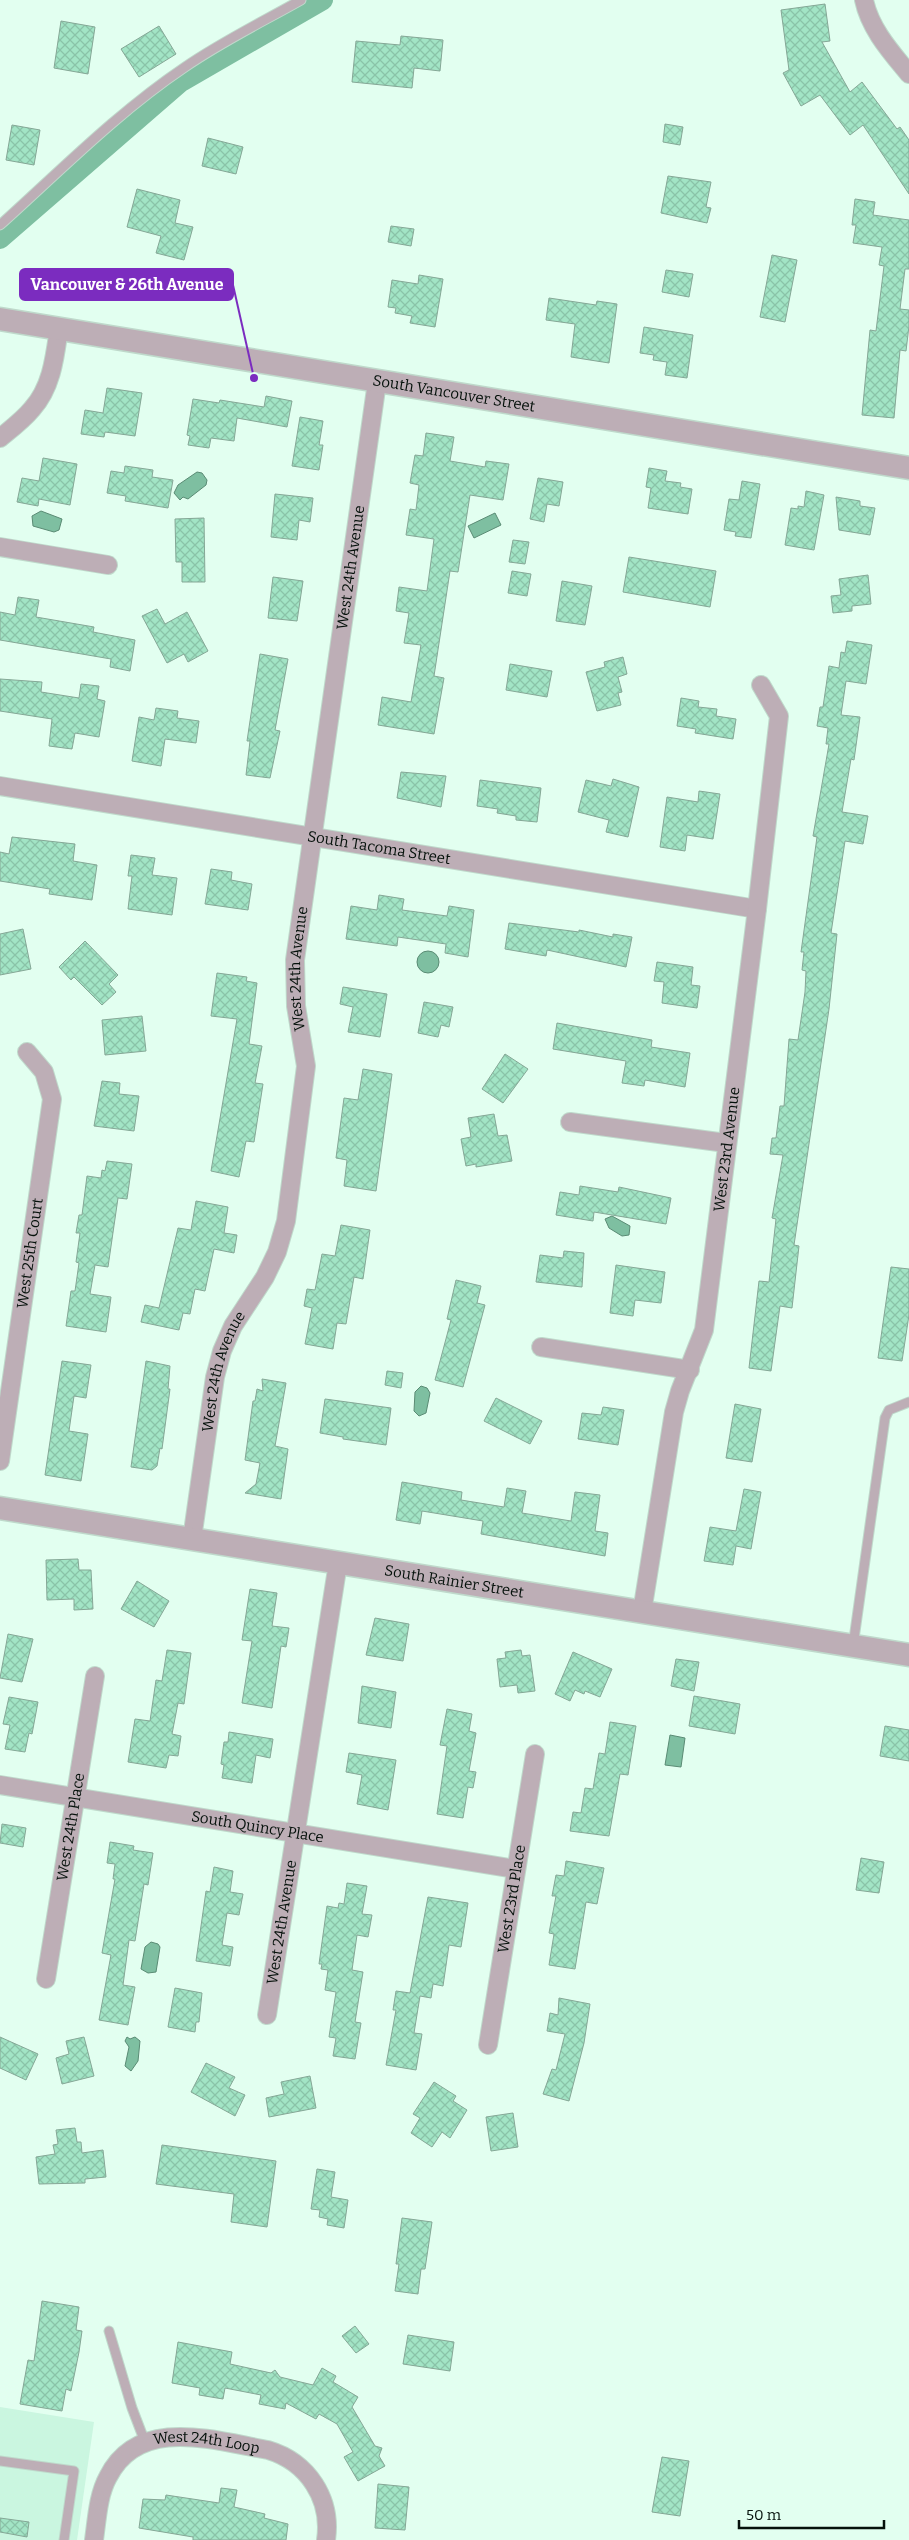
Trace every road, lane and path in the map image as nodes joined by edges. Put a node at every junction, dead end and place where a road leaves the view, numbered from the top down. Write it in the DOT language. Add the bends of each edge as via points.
graph roads {
  1 [pos="301,0"];
  2 [pos="864,0"];
  3 [pos="909,74"];
  4 [pos="0,225"];
  5 [pos="0,319"];
  6 [pos="59,328"];
  7 [pos="377,382"];
  8 [pos="0,438"];
  9 [pos="909,468"];
  10 [pos="0,547"];
  11 [pos="108,565"];
  12 [pos="761,685"];
  13 [pos="0,786"];
  14 [pos="313,837"];
  15 [pos="757,909"];
  16 [pos="28,1052"];
  17 [pos="570,1122"];
  18 [pos="726,1143"];
  19 [pos="541,1347"];
  20 [pos="690,1370"];
  21 [pos="909,1402"];
  22 [pos="0,1461"];
  23 [pos="0,1508"];
  24 [pos="192,1539"];
  25 [pos="338,1563"];
  26 [pos="642,1612"];
  27 [pos="852,1646"];
  28 [pos="909,1655"];
  29 [pos="95,1676"];
  30 [pos="535,1754"];
  31 [pos="0,1785"];
  32 [pos="76,1797"];
  33 [pos="297,1833"];
  34 [pos="516,1869"];
  35 [pos="46,1979"];
  36 [pos="267,2015"];
  37 [pos="488,2045"];
  38 [pos="109,2331"];
  39 [pos="145,2442"];
  40 [pos="0,2461"];
  41 [pos="64,2540"];
  42 [pos="94,2540"];
  43 [pos="326,2540"];
  1 -- 4 [label="lane" via="162,84 92,141"];
  2 -- 3 [label="street" via="873,25"];
  5 -- 6 [label="street, South Vancouver Street"];
  6 -- 7 [label="street, South Vancouver Street"];
  6 -- 8 [label="street" via="53,367 41,397 33,409"];
  7 -- 9 [label="street, South Vancouver Street"];
  7 -- 14 [label="street, West 24th Avenue"];
  10 -- 11 [label="street"];
  12 -- 15 [label="street, West 23rd Avenue" via="778,716"];
  13 -- 14 [label="street, South Tacoma Street"];
  14 -- 15 [label="street, South Tacoma Street"];
  14 -- 24 [label="street, West 24th Avenue" via="296,960 296,1006 306,1066 286,1222 265,1277 233,1326 222,1351 215,1378"];
  15 -- 18 [label="street, West 23rd Avenue"];
  16 -- 22 [label="street, West 25th Court" via="44,1072 52,1099"];
  17 -- 18 [label="street"];
  18 -- 20 [label="street, West 23rd Avenue" via="704,1330"];
  19 -- 20 [label="street"];
  20 -- 26 [label="street, West 23rd Avenue" via="674,1412"];
  21 -- 27 [label="lane" via="889,1410 885,1418"];
  23 -- 24 [label="street, South Rainier Street"];
  24 -- 25 [label="street, South Rainier Street"];
  25 -- 26 [label="street, South Rainier Street"];
  25 -- 33 [label="street, West 24th Avenue"];
  26 -- 27 [label="street, South Rainier Street"];
  27 -- 28 [label="street, South Rainier Street"];
  29 -- 32 [label="street, West 24th Place"];
  30 -- 34 [label="street, West 23rd Place"];
  31 -- 32 [label="street, South Quincy Place"];
  32 -- 33 [label="street, South Quincy Place"];
  32 -- 35 [label="street, West 24th Place"];
  33 -- 34 [label="street, South Quincy Place"];
  33 -- 36 [label="street, West 24th Avenue"];
  34 -- 37 [label="street, West 23rd Place"];
  38 -- 39 [label="lane"];
  39 -- 42 [label="street, West 24th Loop" via="131,2449 107,2477 98,2507"];
  39 -- 43 [label="street, West 24th Loop" via="182,2435 280,2453 312,2478 324,2501 328,2518"];
  40 -- 41 [label="lane" via="74,2471"];
}
